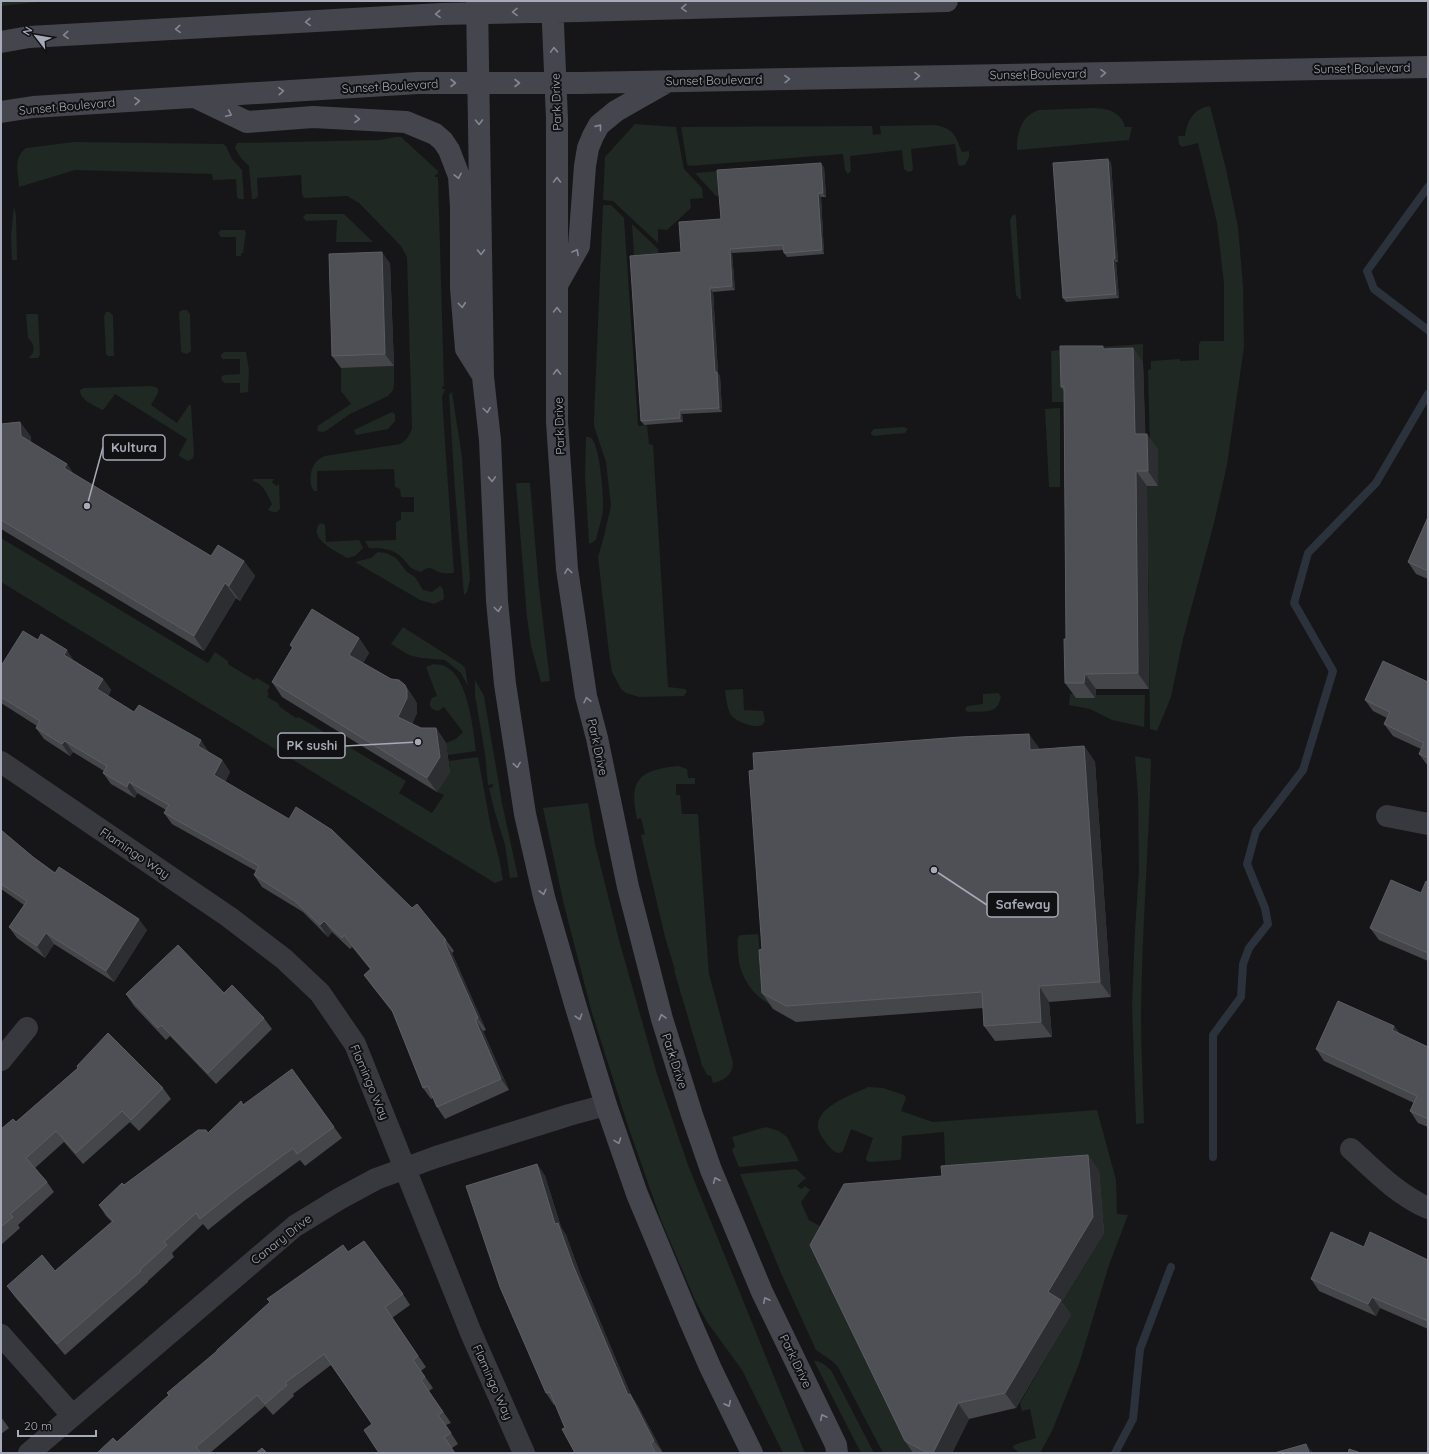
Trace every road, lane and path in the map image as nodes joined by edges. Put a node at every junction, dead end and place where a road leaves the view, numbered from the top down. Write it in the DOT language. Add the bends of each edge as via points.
graph roads {
  1 [pos="407,1"];
  2 [pos="947,1"];
  3 [pos="833,3"];
  4 [pos="552,6"];
  5 [pos="477,7"];
  6 [pos="386,17"];
  7 [pos="1,42"];
  8 [pos="1428,67"];
  9 [pos="668,81"];
  10 [pos="478,83"];
  11 [pos="555,83"];
  12 [pos="194,97"];
  13 [pos="1,112"];
  14 [pos="557,286"];
  15 [pos="483,377"];
  16 [pos="1,762"];
  17 [pos="1387,816"];
  18 [pos="1428,824"];
  19 [pos="27,1028"];
  20 [pos="1,1060"];
  21 [pos="606,1105"];
  22 [pos="1351,1149"];
  23 [pos="404,1168"];
  24 [pos="1428,1208"];
  25 [pos="1,1335"];
  26 [pos="72,1415"];
  27 [pos="29,1453"];
  28 [pos="524,1453"];
  29 [pos="752,1453"];
  30 [pos="837,1453"];
  1 -- 6 [label="main road"];
  2 -- 3 [label="main road"];
  3 -- 4 [label="main road, one-way"];
  4 -- 5 [label="main road, one-way"];
  11 -- 4 [label="main road, Park Drive, one-way"];
  5 -- 6 [label="main road, one-way"];
  5 -- 10 [label="main road"];
  6 -- 7 [label="main road, one-way" via="29,37"];
  9 -- 8 [label="main road, Sunset Boulevard, one-way"];
  9 -- 11 [label="main road, Sunset Boulevard"];
  14 -- 9 [label="main road, one-way" via="579,246 584,166 593,136 599,125 616,111"];
  10 -- 11 [label="main road, Sunset Boulevard, one-way"];
  12 -- 10 [label="main road, Sunset Boulevard, one-way" via="418,83"];
  10 -- 15 [label="main road, one-way"];
  14 -- 11 [label="main road, Park Drive, one-way"];
  13 -- 12 [label="main road, Sunset Boulevard, one-way" via="33,107"];
  12 -- 15 [label="main road, one-way" via="248,122 313,117 406,122 435,134 443,141 450,150 459,176 461,288 466,349"];
  30 -- 14 [label="main road, Park Drive, one-way" via="836,1445 762,1292 711,1170 662,1020 628,887 586,696 567,569 557,422"];
  15 -- 21 [label="main road, one-way" via="490,440 497,601 505,684 525,814 546,905"];
  16 -- 23 [label="street, Flamingo Way" via="229,917 284,959 320,993 355,1044"];
  17 -- 18 [label="street"];
  19 -- 20 [label="street"];
  21 -- 23 [label="street, Canary Drive"];
  21 -- 29 [label="main road, one-way" via="638,1194 690,1322"];
  22 -- 24 [label="street" via="1403,1194"];
  23 -- 26 [label="street, Canary Drive" via="376,1179 295,1226"];
  23 -- 28 [label="street, Flamingo Way" via="471,1333"];
  25 -- 26 [label="street"];
  26 -- 27 [label="street, Canary Drive"];
}
